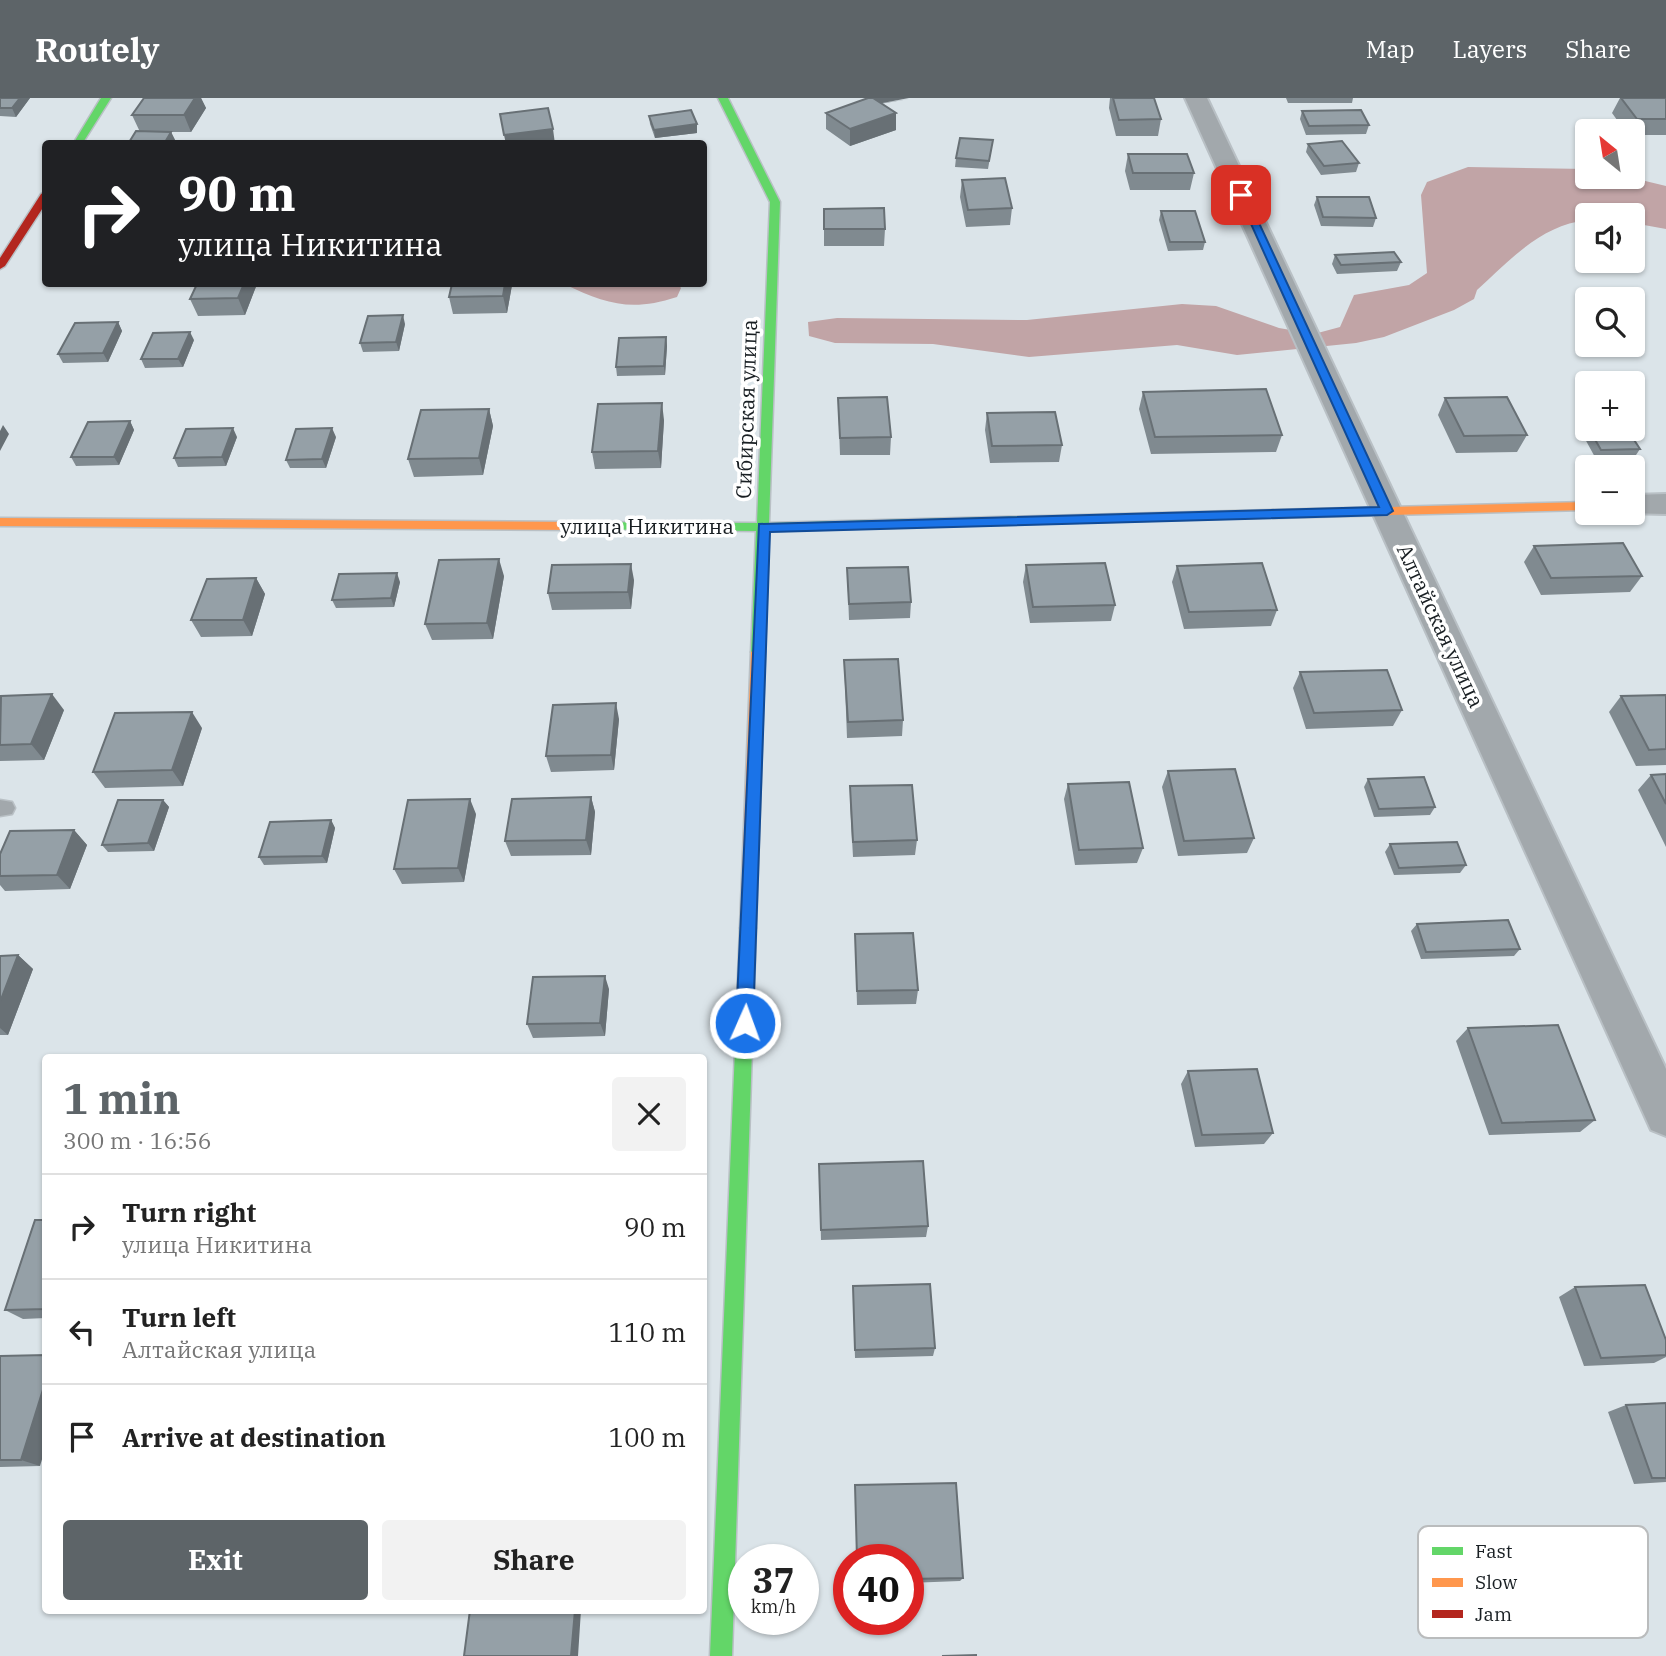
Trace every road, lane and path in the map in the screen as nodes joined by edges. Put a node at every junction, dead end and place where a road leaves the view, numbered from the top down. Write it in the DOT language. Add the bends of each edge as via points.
graph roads {
  1 [pos="106,98"];
  2 [pos="723,98"];
  3 [pos="1196,98"];
  4 [pos="80,140"];
  5 [pos="42,200"];
  6 [pos="0,266"];
  7 [pos="1666,504"];
  8 [pos="1645,505"];
  9 [pos="1575,506"];
  10 [pos="1387,511"];
  11 [pos="0,522"];
  12 [pos="763,527"];
  13 [pos="1666,1116"];
  14 [pos="721,1656"];
  1 -- 4 [label="street"];
  2 -- 12 [label="street, Сибирская улица" via="775,202"];
  3 -- 10 [label="street, Алтайская улица"];
  5 -- 6 [label="street"];
  7 -- 8 [label="street"];
  9 -- 10 [label="street, улица Никитина"];
  10 -- 12 [label="street, улица Никитина"];
  10 -- 13 [label="street, Алтайская улица"];
  11 -- 12 [label="street, улица Никитина"];
  12 -- 14 [label="street, Сибирская улица"];
}
